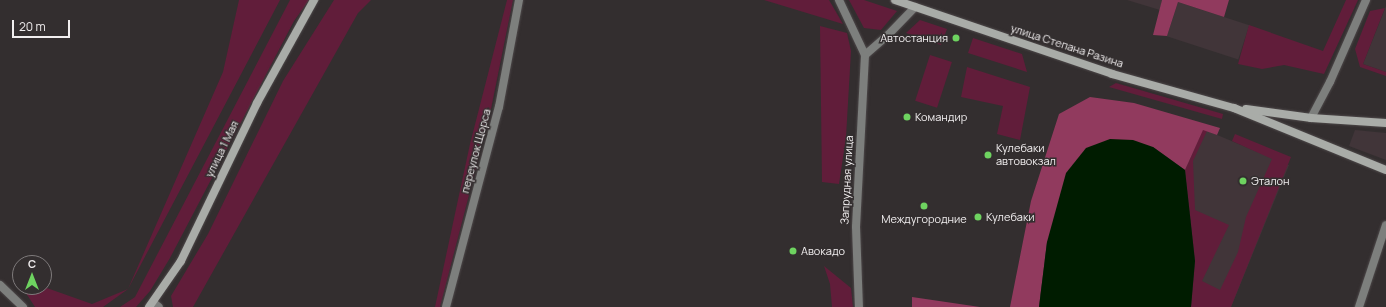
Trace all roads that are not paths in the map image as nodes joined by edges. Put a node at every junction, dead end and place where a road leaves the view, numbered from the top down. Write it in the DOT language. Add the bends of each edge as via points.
graph roads {
  1 [pos="314,0"];
  2 [pos="519,0"];
  3 [pos="839,0"];
  4 [pos="895,0"];
  5 [pos="1366,0"];
  6 [pos="915,7"];
  7 [pos="865,55"];
  8 [pos="1234,108"];
  9 [pos="1311,118"];
  10 [pos="1386,123"];
  11 [pos="1386,170"];
  12 [pos="1386,225"];
  13 [pos="0,285"];
  14 [pos="154,306"];
  15 [pos="23,307"];
  16 [pos="446,307"];
  17 [pos="859,307"];
  18 [pos="1360,307"];
  1 -- 14 [label="main road, улица 1 Мая" via="257,103 181,261"];
  2 -- 16 [label="street, переулок Щорса" via="499,107"];
  3 -- 7 [label="street, Запрудная улица"];
  4 -- 6 [label="main road, улица Степана Разина"];
  5 -- 9 [label="street" via="1330,82"];
  6 -- 7 [label="street"];
  6 -- 8 [label="main road, улица Степана Разина" via="1112,74"];
  7 -- 17 [label="street, Запрудная улица" via="856,227"];
  8 -- 9 [label="main road, улица Степана Разина"];
  8 -- 11 [label="main road, улица Степана Разина"];
  9 -- 10 [label="main road, улица Степана Разина"];
  12 -- 18 [label="street"];
  13 -- 15 [label="street"];
}
